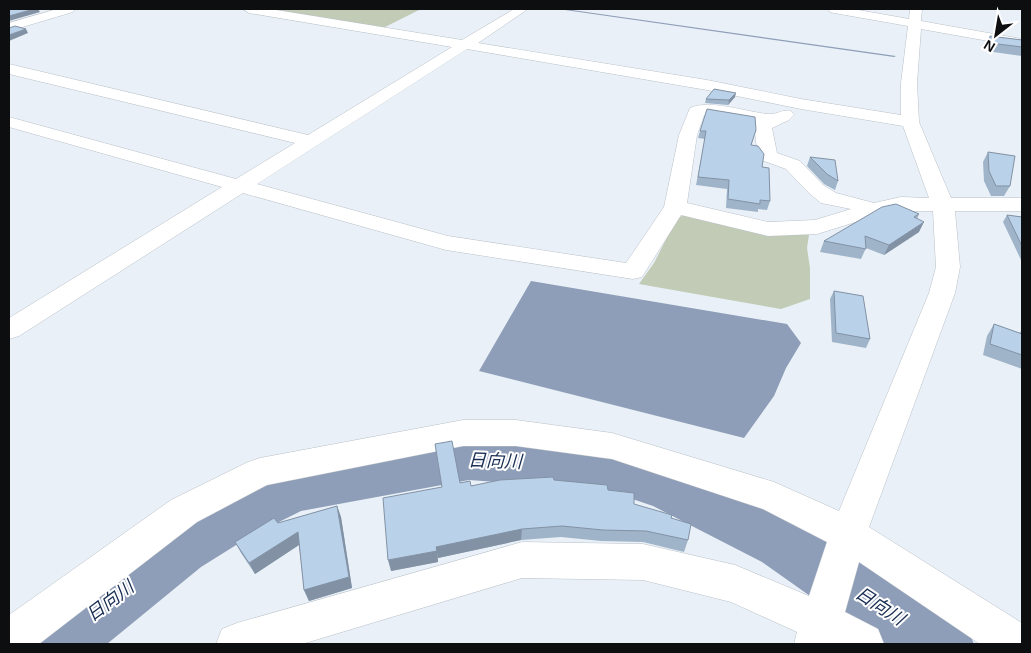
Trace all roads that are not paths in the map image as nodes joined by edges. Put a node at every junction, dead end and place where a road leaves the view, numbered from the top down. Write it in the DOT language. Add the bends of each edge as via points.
graph roads {
  1 [pos="68,9"];
  2 [pos="249,9"];
  3 [pos="522,9"];
  4 [pos="834,9"];
  5 [pos="915,16"];
  6 [pos="9,27"];
  7 [pos="1022,44"];
  8 [pos="465,45"];
  9 [pos="9,69"];
  10 [pos="801,104"];
  11 [pos="770,120"];
  12 [pos="9,122"];
  13 [pos="910,122"];
  14 [pos="312,141"];
  15 [pos="239,186"];
  16 [pos="942,203"];
  17 [pos="1022,205"];
  18 [pos="675,207"];
  19 [pos="870,210"];
  20 [pos="9,330"];
  21 [pos="844,544"];
  22 [pos="821,624"];
  23 [pos="9,640"];
  24 [pos="237,644"];
  25 [pos="864,644"];
  26 [pos="1017,644"];
  1 -- 6 [label="street"];
  2 -- 8 [label="street"];
  3 -- 8 [label="street"];
  4 -- 5 [label="street"];
  5 -- 7 [label="street"];
  5 -- 13 [label="street" via="909,83"];
  8 -- 10 [label="street"];
  8 -- 14 [label="street"];
  9 -- 14 [label="street"];
  10 -- 11 [label="street" via="778,120"];
  10 -- 13 [label="street"];
  11 -- 18 [label="street" via="702,110 696,112 688,135"];
  11 -- 19 [label="street" via="764,126 768,156 793,165 829,198 862,205"];
  12 -- 15 [label="street"];
  13 -- 16 [label="street"];
  14 -- 15 [label="street"];
  15 -- 18 [label="street" via="446,243 633,272"];
  15 -- 20 [label="street"];
  16 -- 17 [label="street"];
  16 -- 19 [label="street" via="902,204"];
  16 -- 21 [label="street" via="948,267 942,293"];
  18 -- 19 [label="street" via="768,229 817,227"];
  21 -- 22 [label="street"];
  21 -- 23 [label="street" via="774,497 612,446 516,433 463,433 260,472 184,511"];
  21 -- 26 [label="street"];
  22 -- 24 [label="street" via="735,584 643,562 522,560"];
  22 -- 25 [label="street"];
}
